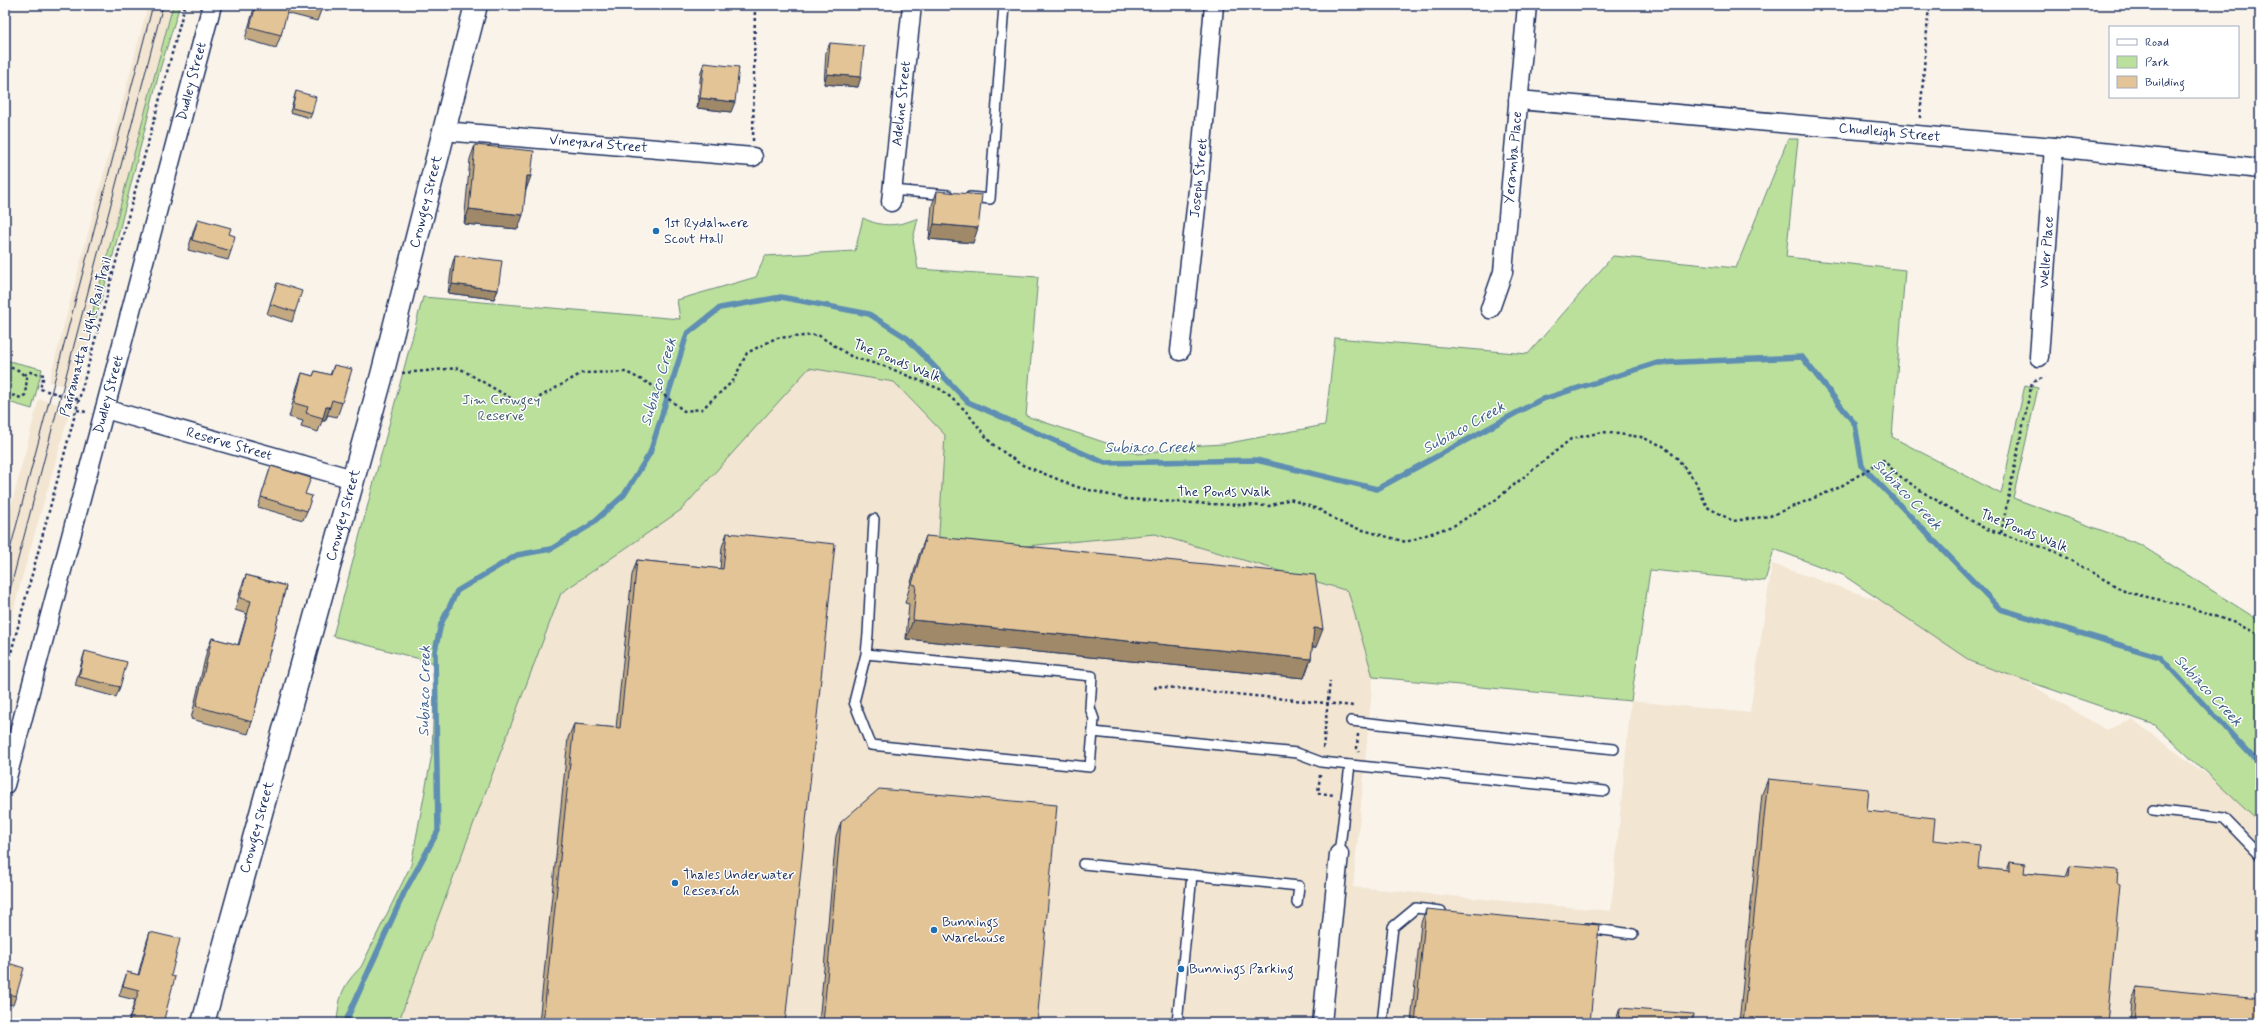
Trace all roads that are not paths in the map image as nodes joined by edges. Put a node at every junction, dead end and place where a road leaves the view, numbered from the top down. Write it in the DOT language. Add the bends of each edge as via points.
graph roads {
  1 [pos="212,5"];
  2 [pos="476,5"];
  3 [pos="912,5"];
  4 [pos="1004,5"];
  5 [pos="1214,5"];
  6 [pos="1527,5"];
  7 [pos="1518,100"];
  8 [pos="443,131"];
  9 [pos="2054,147"];
  10 [pos="753,157"];
  11 [pos="2260,169"];
  12 [pos="892,196"];
  13 [pos="1490,309"];
  14 [pos="1180,351"];
  15 [pos="2039,357"];
  16 [pos="106,409"];
  17 [pos="353,479"];
  18 [pos="874,519"];
  19 [pos="866,654"];
  20 [pos="1355,721"];
  21 [pos="1093,732"];
  22 [pos="1614,749"];
  23 [pos="1354,765"];
  24 [pos="5,785"];
  25 [pos="1605,791"];
  26 [pos="2153,810"];
  27 [pos="1339,854"];
  28 [pos="2260,855"];
  29 [pos="1083,864"];
  30 [pos="1192,875"];
  31 [pos="1297,902"];
  32 [pos="1447,911"];
  33 [pos="1579,927"];
  34 [pos="1634,934"];
  35 [pos="203,1023"];
  36 [pos="1177,1023"];
  37 [pos="1322,1023"];
  38 [pos="1382,1023"];
  1 -- 16 [label="street, Dudley Street"];
  2 -- 8 [label="street, Crowgey Street"];
  3 -- 12 [label="street, Adeline Street"];
  4 -- 12 [label="lane" via="990,199"];
  5 -- 14 [label="street, Joseph Street" via="1199,182"];
  6 -- 7 [label="street, Yeramba Place"];
  7 -- 9 [label="street, Chudleigh Street"];
  7 -- 13 [label="street, Yeramba Place" via="1503,272"];
  8 -- 10 [label="street, Vineyard Street"];
  8 -- 17 [label="street, Crowgey Street" via="382,376"];
  9 -- 11 [label="street, Chudleigh Street"];
  9 -- 15 [label="street, Weller Place"];
  16 -- 17 [label="street, Reserve Street"];
  16 -- 24 [label="street, Dudley Street"];
  17 -- 35 [label="street, Crowgey Street"];
  18 -- 19 [label="lane"];
  19 -- 21 [label="lane" via="1092,676 1090,708 1094,719"];
  19 -- 21 [label="lane" via="854,702 871,745 1090,767"];
  20 -- 22 [label="lane"];
  21 -- 23 [label="lane" via="1297,753 1321,762"];
  23 -- 25 [label="lane"];
  23 -- 27 [label="lane"];
  26 -- 28 [label="lane" via="2224,818"];
  27 -- 37 [label="street"];
  29 -- 30 [label="lane"];
  30 -- 31 [label="lane" via="1299,886"];
  30 -- 36 [label="lane"];
  32 -- 38 [label="lane" via="1416,908 1393,927"];
  33 -- 34 [label="lane"];
}
